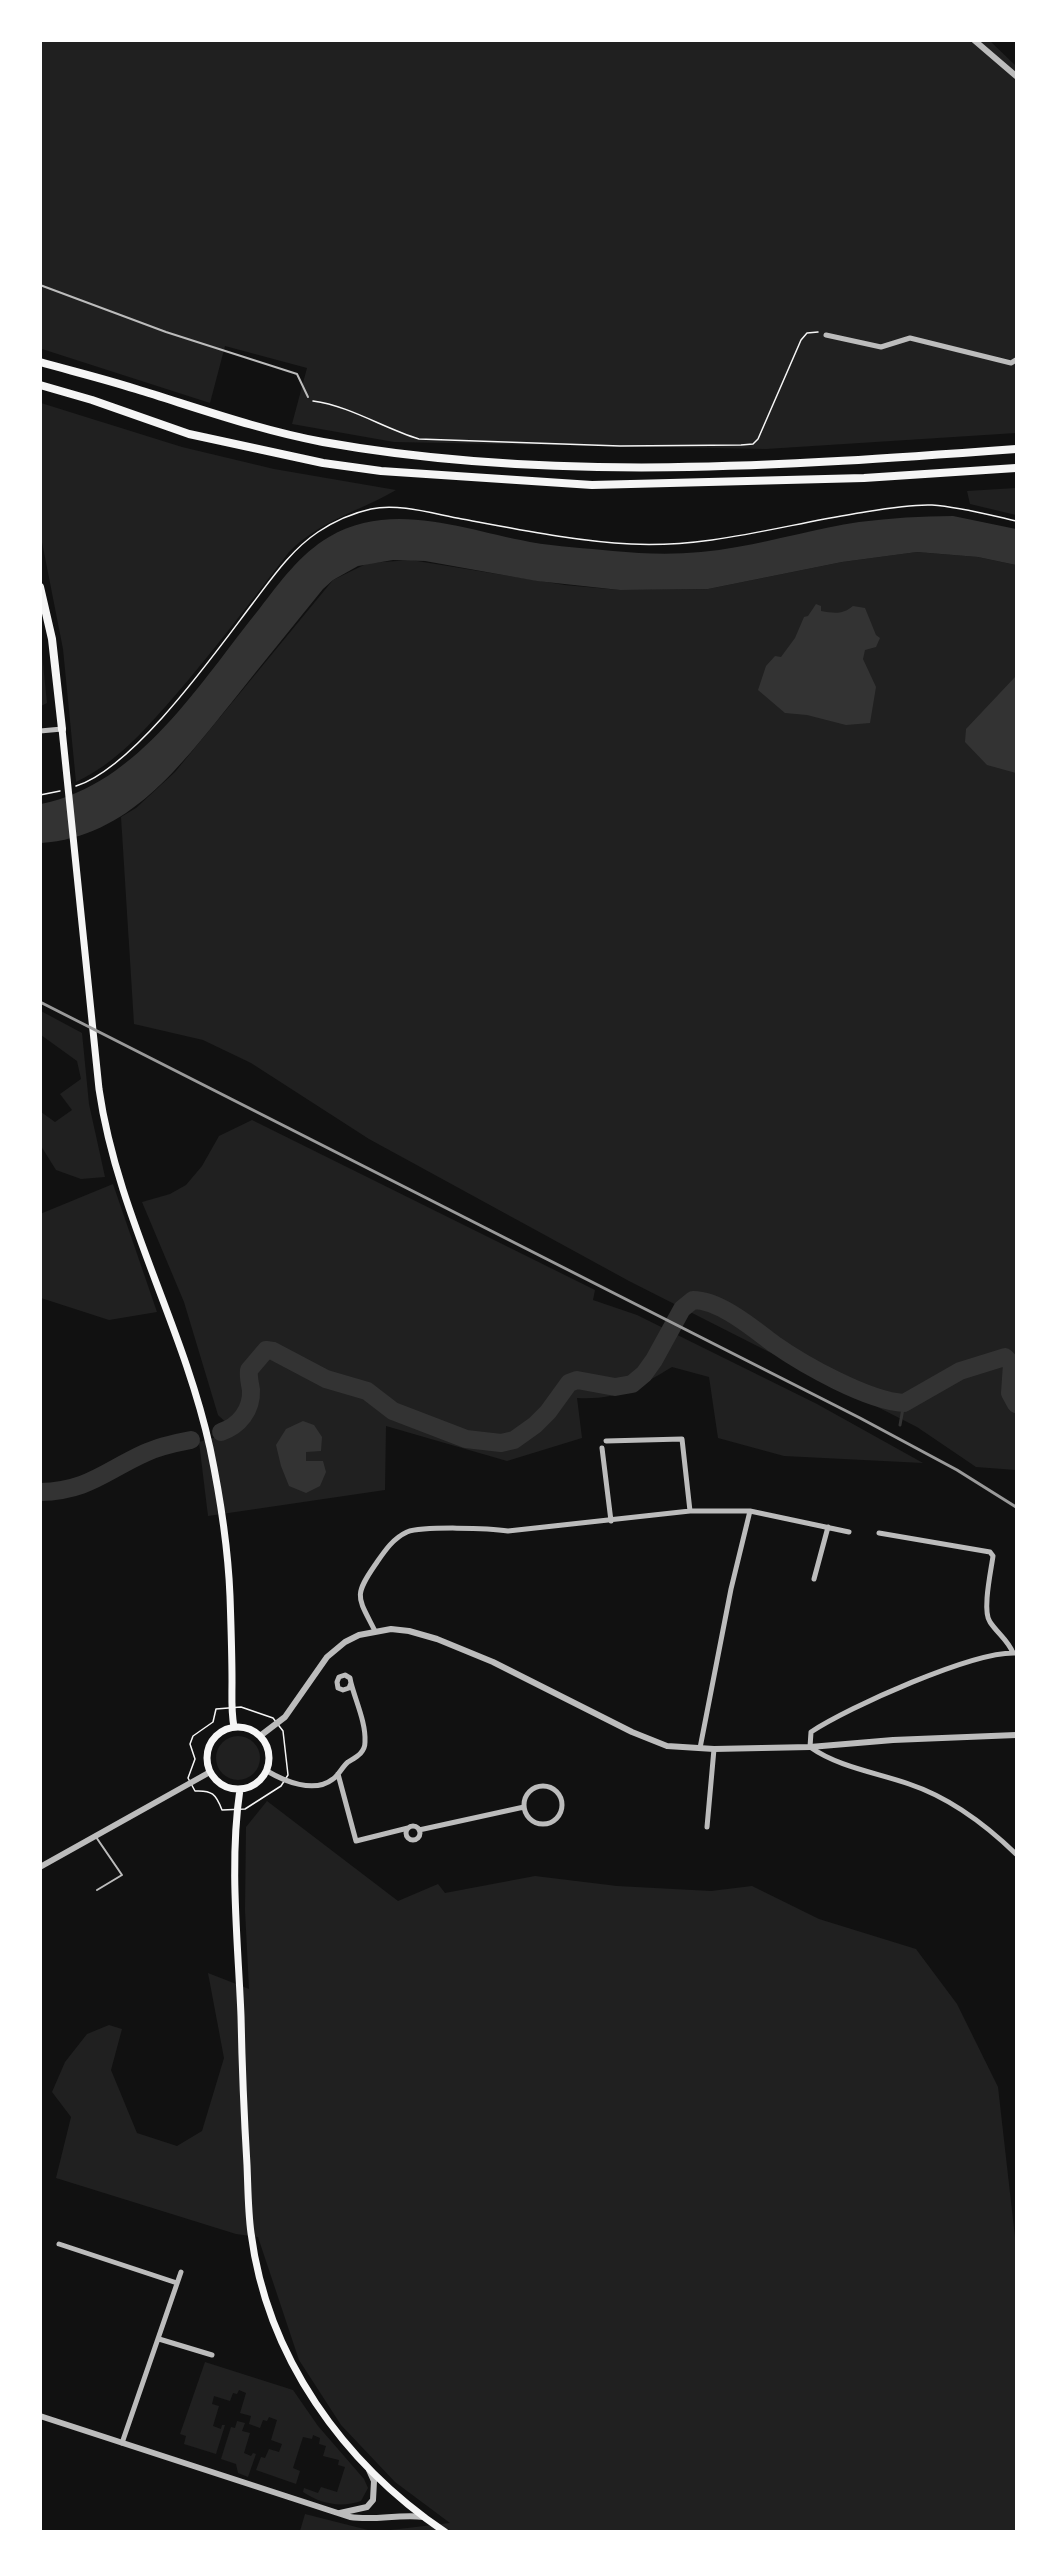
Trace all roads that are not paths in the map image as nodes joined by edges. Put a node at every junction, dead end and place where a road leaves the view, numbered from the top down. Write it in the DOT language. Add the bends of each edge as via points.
graph roads {
  1 [pos="974,40"];
  2 [pos="1017,76"];
  3 [pos="40,285"];
  4 [pos="826,335"];
  5 [pos="1017,360"];
  6 [pos="40,362"];
  7 [pos="40,386"];
  8 [pos="308,397"];
  9 [pos="1017,448"];
  10 [pos="1017,468"];
  11 [pos="40,587"];
  12 [pos="62,729"];
  13 [pos="40,731"];
  14 [pos="606,1441"];
  15 [pos="602,1448"];
  16 [pos="690,1511"];
  17 [pos="750,1511"];
  18 [pos="611,1521"];
  19 [pos="828,1527"];
  20 [pos="849,1532"];
  21 [pos="879,1533"];
  22 [pos="814,1579"];
  23 [pos="375,1631"];
  24 [pos="1015,1653"];
  25 [pos="351,1683"];
  26 [pos="234,1727"];
  27 [pos="260,1736"];
  28 [pos="1017,1736"];
  29 [pos="700,1748"];
  30 [pos="810,1748"];
  31 [pos="714,1749"];
  32 [pos="267,1771"];
  33 [pos="210,1772"];
  34 [pos="338,1774"];
  35 [pos="240,1789"];
  36 [pos="524,1807"];
  37 [pos="707,1827"];
  38 [pos="408,1828"];
  39 [pos="419,1830"];
  40 [pos="96,1837"];
  41 [pos="1017,1854"];
  42 [pos="40,1868"];
  43 [pos="97,1890"];
  44 [pos="59,2244"];
  45 [pos="181,2272"];
  46 [pos="177,2283"];
  47 [pos="159,2339"];
  48 [pos="212,2355"];
  49 [pos="40,2416"];
  50 [pos="122,2443"];
  51 [pos="368,2469"];
  52 [pos="337,2513"];
  53 [pos="424,2517"];
  54 [pos="445,2532"];
  1 -- 2 [label="street"];
  3 -- 8 [label="lane" via="297,375"];
  4 -- 5 [label="street" via="881,347 910,338 1011,363"];
  6 -- 9 [label="highway" via="266,429 440,460 591,468 731,466"];
  7 -- 10 [label="highway" via="189,434 323,462 416,474 514,482 649,484 864,478"];
  11 -- 12 [label="highway" via="52,639"];
  12 -- 13 [label="street"];
  12 -- 26 [label="main road" via="105,1127 117,1177 183,1354 210,1448 228,1569 230,1708"];
  14 -- 16 [label="street" via="682,1439"];
  15 -- 18 [label="street"];
  16 -- 17 [label="street"];
  16 -- 18 [label="street"];
  17 -- 19 [label="street"];
  17 -- 29 [label="street"];
  18 -- 23 [label="street" via="508,1531 409,1531 391,1544 361,1585 359,1595"];
  19 -- 20 [label="street"];
  19 -- 22 [label="street"];
  21 -- 24 [label="street" via="990,1552 993,1556 989,1621"];
  23 -- 27 [label="street" via="345,1642 327,1657 289,1712"];
  23 -- 29 [label="street" via="410,1631 437,1639 504,1667 657,1743"];
  24 -- 30 [label="street" via="992,1656 938,1674 828,1721 811,1732"];
  25 -- 34 [label="street" via="366,1744 363,1752"];
  26 -- 27 [label="main road" via="245,1727"];
  26 -- 33 [label="main road" via="220,1732 211,1742 207,1758"];
  27 -- 32 [label="main road" via="269,1754"];
  28 -- 30 [label="street" via="893,1740"];
  29 -- 31 [label="street"];
  30 -- 31 [label="street"];
  30 -- 41 [label="street" via="941,1797"];
  31 -- 37 [label="street"];
  32 -- 34 [label="street" via="284,1781 305,1785 329,1782"];
  32 -- 35 [label="main road" via="255,1785"];
  33 -- 35 [label="main road" via="223,1786"];
  33 -- 40 [label="street"];
  34 -- 38 [label="street" via="356,1841"];
  35 -- 51 [label="main road" via="235,1840 241,2038 255,2257 272,2318 293,2364 334,2430"];
  36 -- 36 [label="street" via="533,1821 544,1824 559,1815 562,1804 554,1789 544,1786 530,1790"];
  36 -- 39 [label="street"];
  38 -- 39 [label="street" via="414,1826"];
  38 -- 39 [label="street" via="408,1838 413,1840 418,1839"];
  40 -- 42 [label="street"];
  40 -- 43 [label="lane" via="123,1875"];
  44 -- 46 [label="street"];
  45 -- 46 [label="street"];
  46 -- 47 [label="street"];
  47 -- 48 [label="street"];
  47 -- 50 [label="street"];
  49 -- 50 [label="street"];
  50 -- 52 [label="street"];
  51 -- 52 [label="street" via="374,2481 373,2500 367,2507"];
  51 -- 53 [label="main road"];
  52 -- 53 [label="street" via="362,2519"];
  53 -- 54 [label="main road"];
}
